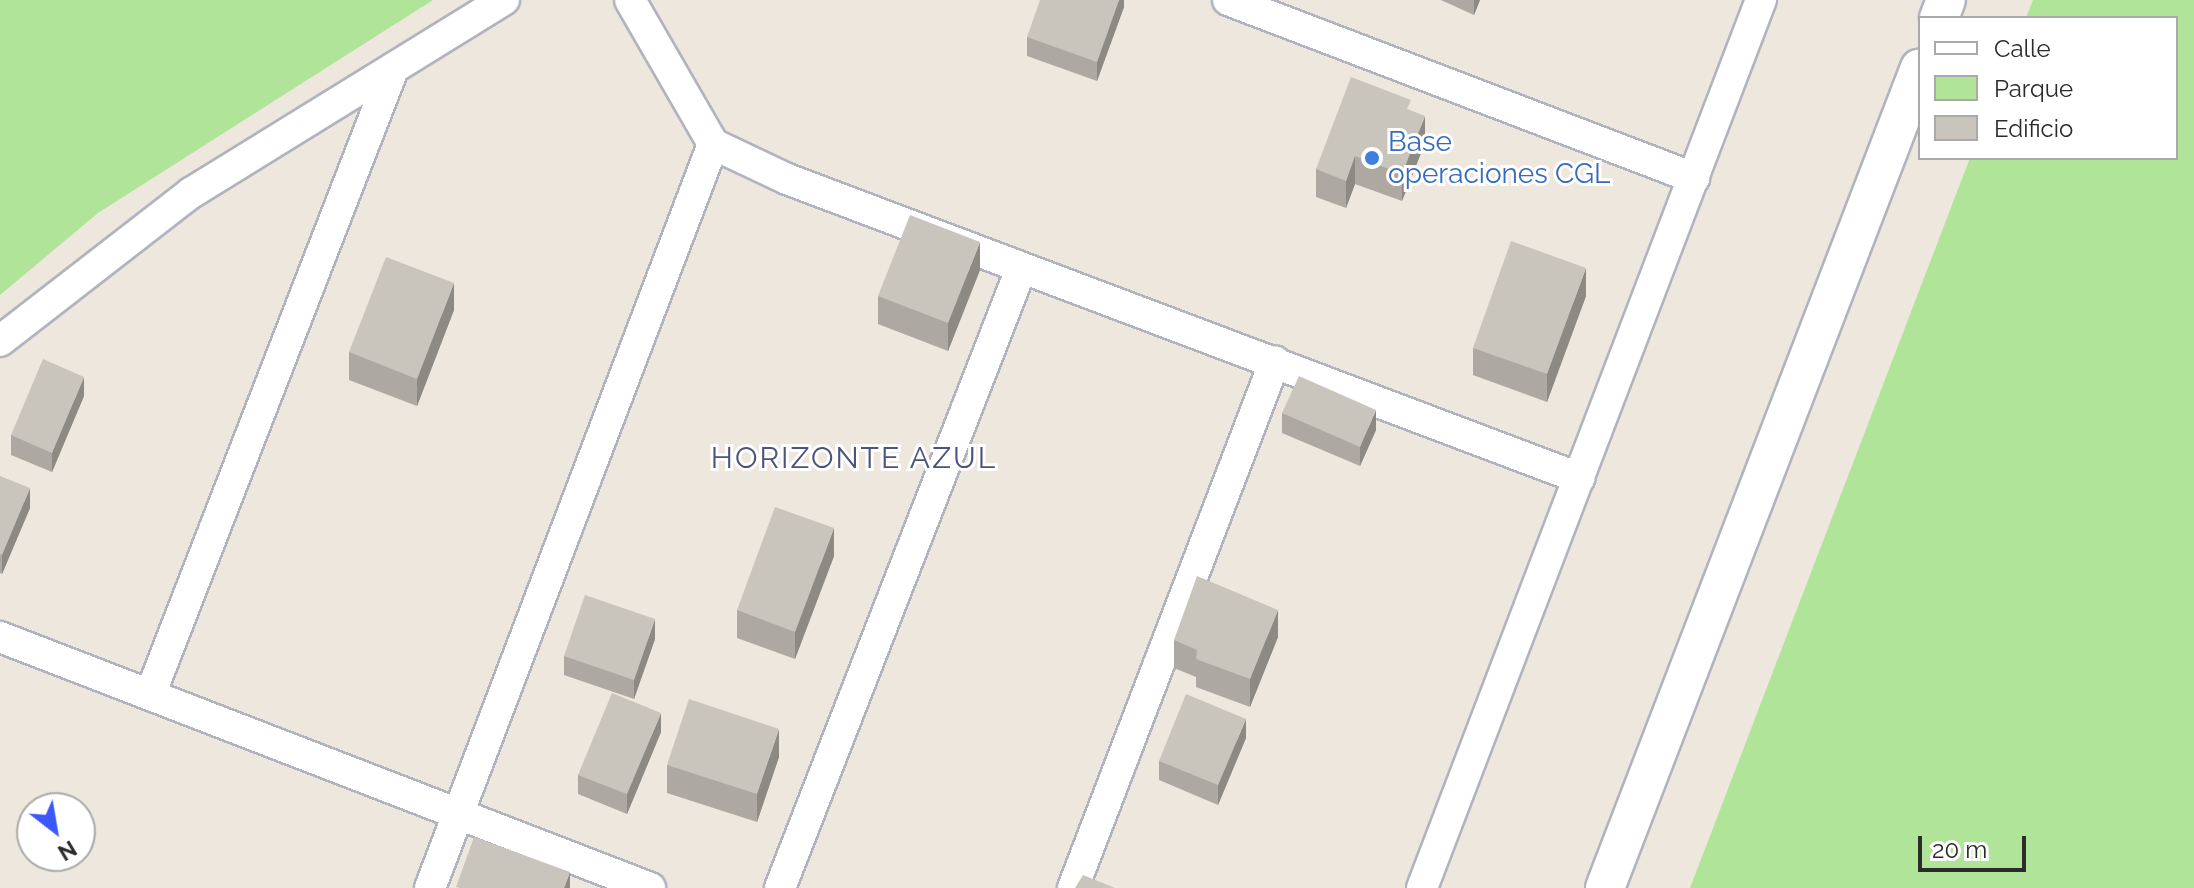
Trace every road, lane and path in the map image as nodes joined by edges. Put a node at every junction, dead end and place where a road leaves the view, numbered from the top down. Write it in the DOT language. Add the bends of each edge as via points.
graph roads {
  1 [pos="504,0"];
  2 [pos="630,0"];
  3 [pos="1228,0"];
  4 [pos="1761,0"];
  5 [pos="393,69"];
  6 [pos="1918,73"];
  7 [pos="713,144"];
  8 [pos="1694,178"];
  9 [pos="1021,269"];
  10 [pos="0,341"];
  11 [pos="1275,361"];
  12 [pos="1579,478"];
  13 [pos="0,637"];
  14 [pos="150,695"];
  15 [pos="457,815"];
  16 [pos="430,888"];
  17 [pos="650,888"];
  18 [pos="780,888"];
  19 [pos="1073,888"];
  20 [pos="1422,888"];
  21 [pos="1605,888"];
  1 -- 5 [label="street"];
  2 -- 7 [label="street"];
  3 -- 8 [label="street"];
  4 -- 8 [label="street"];
  5 -- 10 [label="street" via="191,193"];
  5 -- 14 [label="street"];
  6 -- 21 [label="street"];
  7 -- 9 [label="street"];
  7 -- 15 [label="street"];
  8 -- 12 [label="street"];
  9 -- 11 [label="street"];
  9 -- 18 [label="street"];
  11 -- 12 [label="street"];
  11 -- 19 [label="street"];
  12 -- 20 [label="street"];
  13 -- 14 [label="street"];
  14 -- 15 [label="street"];
  15 -- 16 [label="street"];
  15 -- 17 [label="street"];
}
